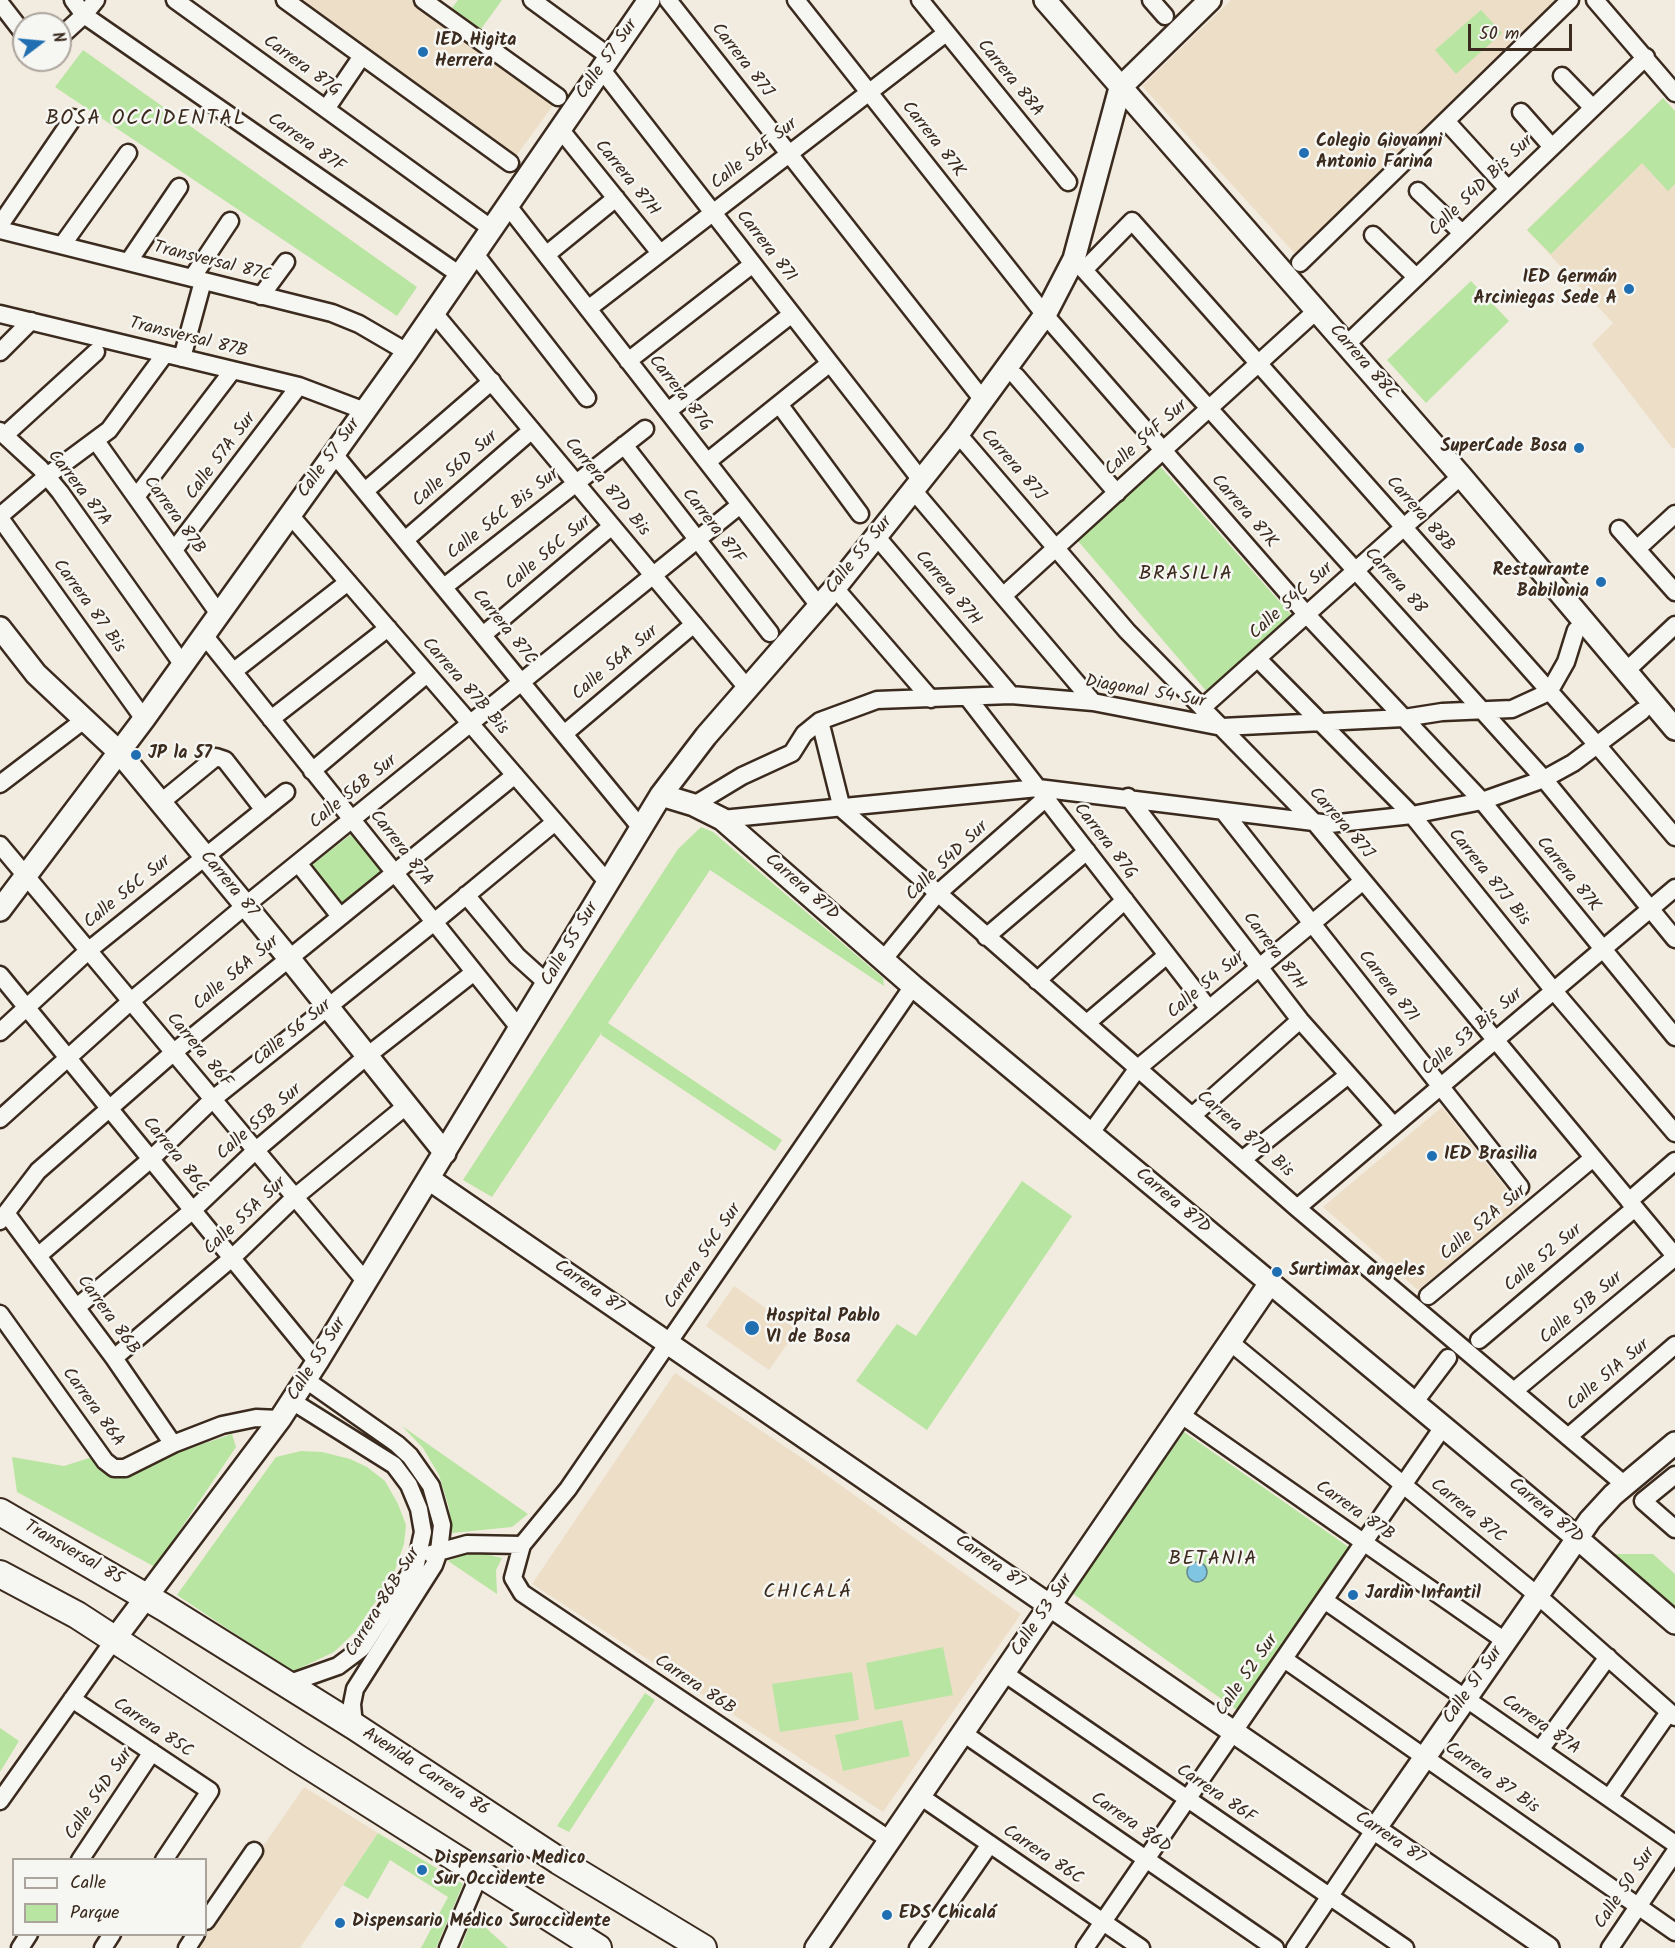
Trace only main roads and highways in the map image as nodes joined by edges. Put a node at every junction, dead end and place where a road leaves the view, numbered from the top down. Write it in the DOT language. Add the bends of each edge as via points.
graph roads {
  1 [pos="0,1512"];
  2 [pos="0,1574"];
  3 [pos="146,1597"];
  4 [pos="598,1948"];
  5 [pos="703,1948"];
  1 -- 3 [label="main road, Transversal 85"];
  2 -- 4 [label="main road" via="42,1594"];
  3 -- 5 [label="main road, Avenida Carrera 86" via="354,1726 559,1861"];
}
